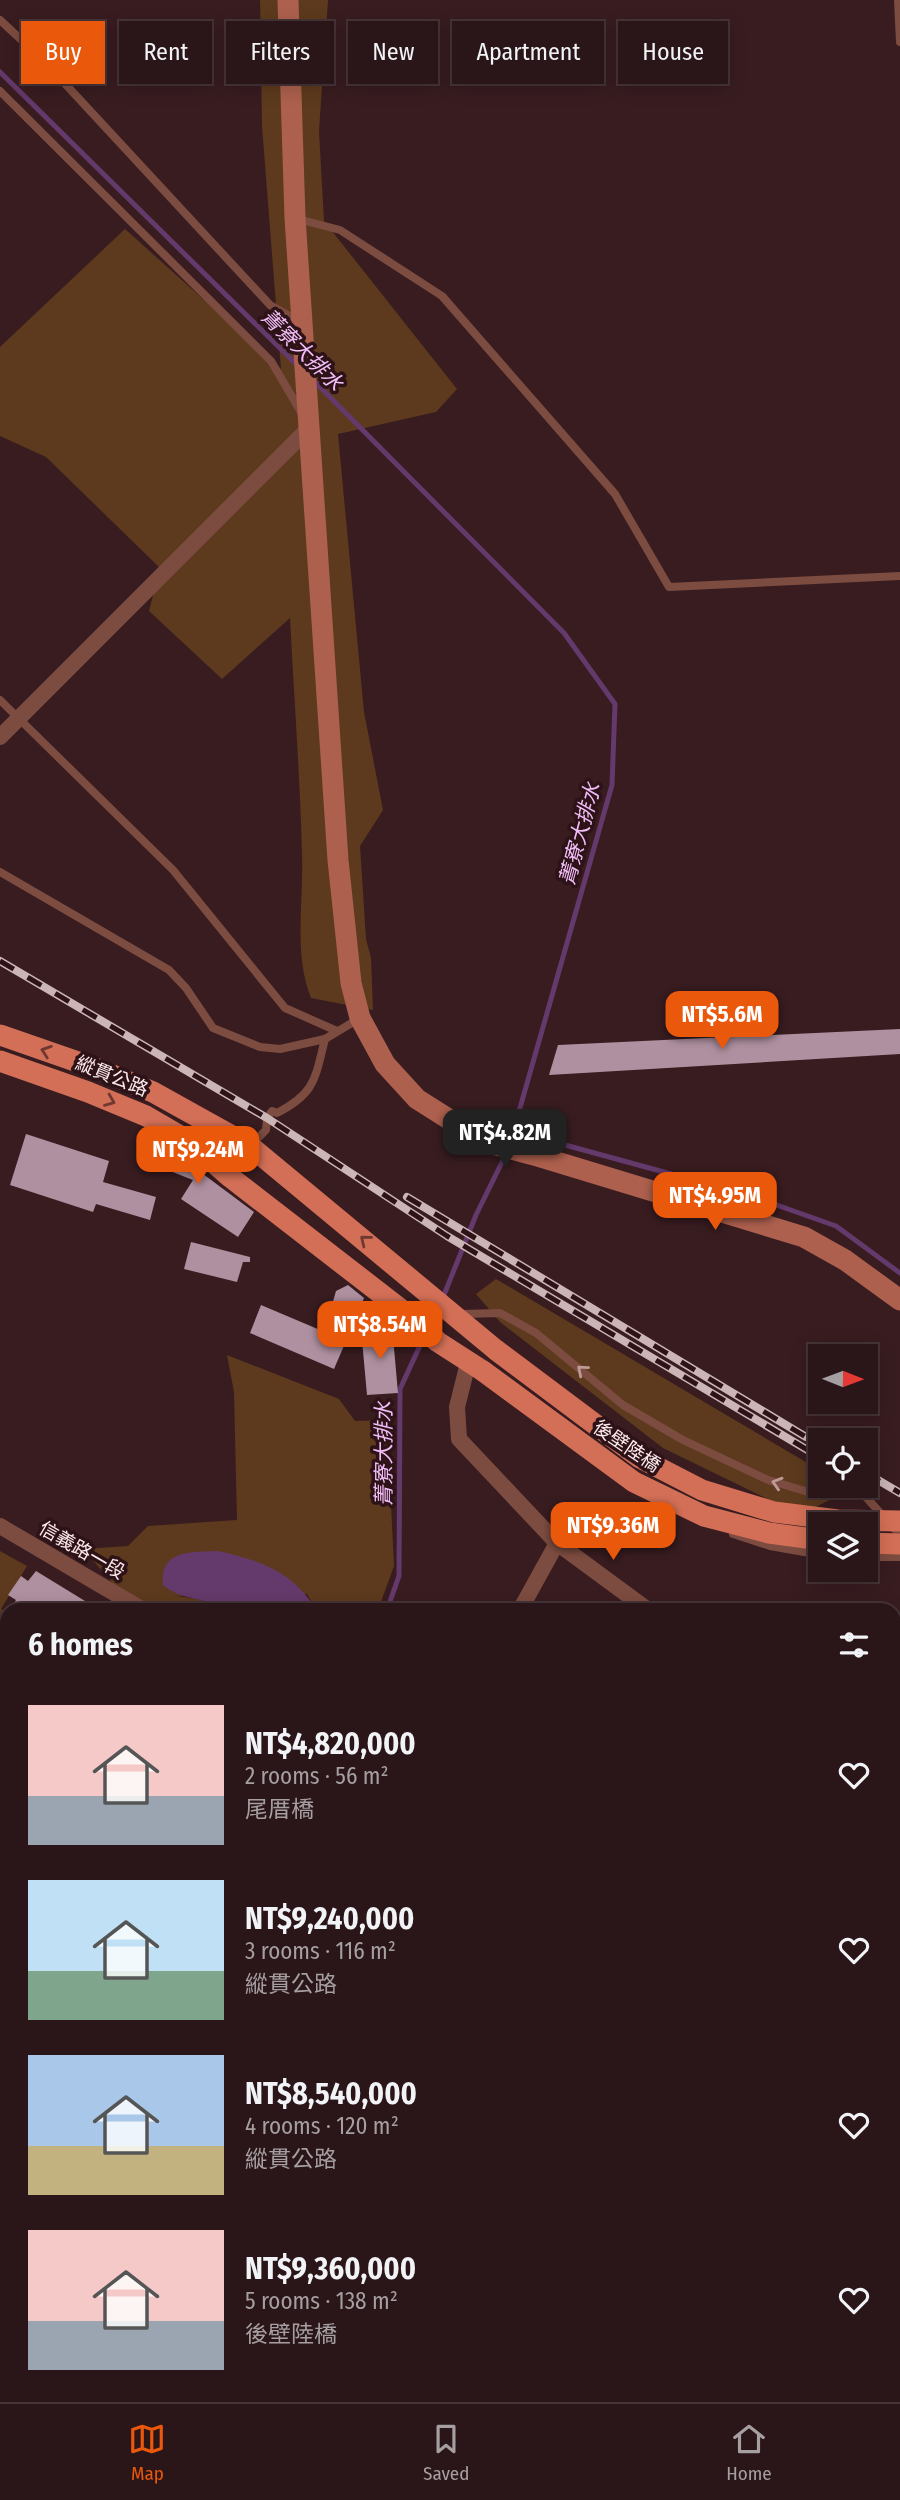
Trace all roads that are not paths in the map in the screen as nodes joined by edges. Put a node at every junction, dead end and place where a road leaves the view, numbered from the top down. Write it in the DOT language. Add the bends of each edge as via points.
graph roads {
  1 [pos="288,0"];
  2 [pos="898,0"];
  3 [pos="0,20"];
  4 [pos="900,42"];
  5 [pos="0,91"];
  6 [pos="295,218"];
  7 [pos="303,330"];
  8 [pos="310,427"];
  9 [pos="900,576"];
  10 [pos="0,700"];
  11 [pos="18,718"];
  12 [pos="0,737"];
  13 [pos="0,872"];
  14 [pos="360,1018"];
  15 [pos="337,1031"];
  16 [pos="0,1035"];
  17 [pos="325,1039"];
  18 [pos="0,1061"];
  19 [pos="250,1146"];
  20 [pos="900,1300"];
  21 [pos="456,1315"];
  22 [pos="475,1367"];
  23 [pos="900,1521"];
  24 [pos="0,1527"];
  25 [pos="900,1535"];
  26 [pos="808,1538"];
  27 [pos="878,1543"];
  28 [pos="557,1544"];
  29 [pos="900,1544"];
  30 [pos="808,1553"];
  31 [pos="878,1557"];
  32 [pos="900,1557"];
  33 [pos="121,1603"];
  34 [pos="524,1603"];
  35 [pos="638,1603"];
  1 -- 6 [label="street"];
  2 -- 4 [label="lane"];
  3 -- 7 [label="lane" via="44,61 270,305"];
  5 -- 8 [label="lane" via="271,361"];
  6 -- 7 [label="street"];
  6 -- 9 [label="lane" via="340,230 442,296 615,494 669,587"];
  7 -- 8 [label="street"];
  8 -- 11 [label="street"];
  8 -- 14 [label="street" via="338,860 351,984"];
  10 -- 11 [label="lane"];
  11 -- 12 [label="street"];
  11 -- 15 [label="lane" via="173,870 285,1008"];
  13 -- 17 [label="lane" via="169,970 213,1028 260,1047 280,1049"];
  14 -- 15 [label="lane"];
  14 -- 20 [label="street" via="385,1064 417,1099 485,1142 804,1237"];
  15 -- 17 [label="lane"];
  19 -- 16 [label="main road, 縱貫公路, one-way" via="153,1092"];
  17 -- 19 [label="lane" via="313,1085 293,1105 272,1111 266,1130"];
  18 -- 22 [label="main road, 縱貫公路, one-way" via="135,1111 190,1141"];
  21 -- 19 [label="main road, 縱貫公路, one-way"];
  21 -- 23 [label="main road, 後壁陸橋, bridge" via="640,1458 702,1490 774,1512"];
  25 -- 21 [label="lane, one-way" via="865,1496 812,1493 768,1480 683,1440 623,1405 536,1333 500,1312"];
  22 -- 26 [label="main road, 後壁陸橋, bridge" via="634,1482 704,1516"];
  22 -- 28 [label="street" via="457,1407 459,1439"];
  22 -- 30 [label="lane" via="634,1492 688,1519 770,1546"];
  24 -- 33 [label="street, 信義路一段"];
  27 -- 29 [label="main road"];
  28 -- 34 [label="street"];
  28 -- 35 [label="street"];
  31 -- 32 [label="lane"];
}
